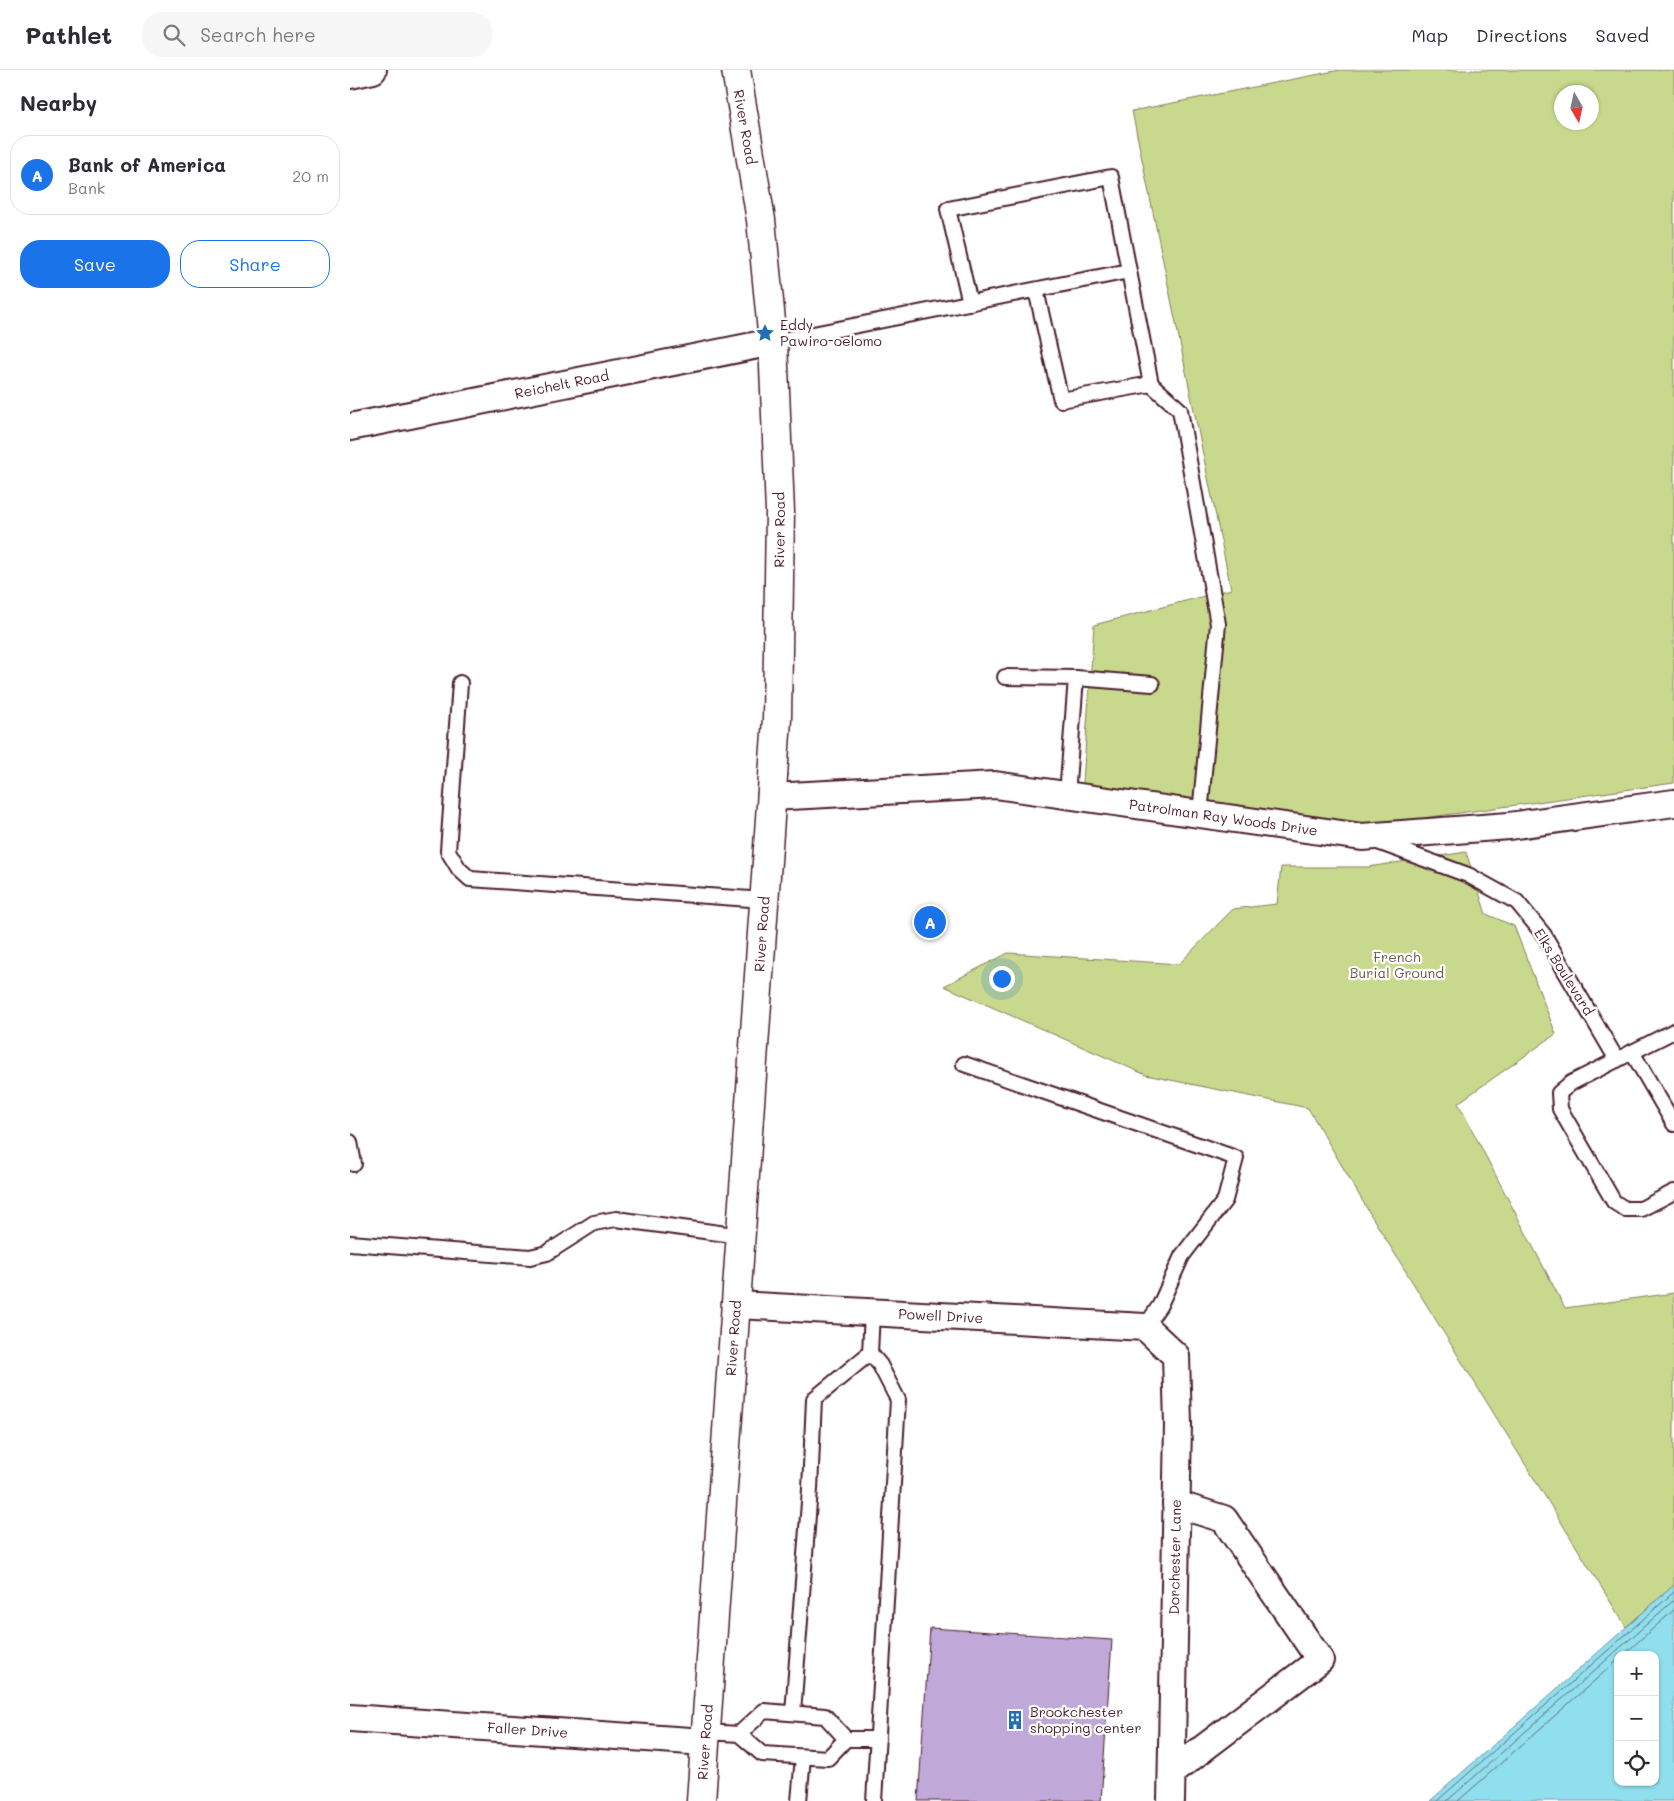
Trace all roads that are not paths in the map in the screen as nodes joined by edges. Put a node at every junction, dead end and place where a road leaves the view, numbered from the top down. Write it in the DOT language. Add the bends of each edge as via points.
graph roads {
  1 [pos="373,70"];
  2 [pos="736,70"];
  3 [pos="350,75"];
  4 [pos="1129,271"];
  5 [pos="1036,290"];
  6 [pos="970,303"];
  7 [pos="773,342"];
  8 [pos="1151,384"];
  9 [pos="350,427"];
  10 [pos="1005,677"];
  11 [pos="1076,678"];
  12 [pos="460,683"];
  13 [pos="1152,684"];
  14 [pos="1067,795"];
  15 [pos="771,797"];
  16 [pos="1674,804"];
  17 [pos="1200,814"];
  18 [pos="1362,837"];
  19 [pos="764,900"];
  20 [pos="1674,1031"];
  21 [pos="1632,1052"];
  22 [pos="1618,1060"];
  23 [pos="964,1064"];
  24 [pos="1674,1124"];
  25 [pos="350,1142"];
  26 [pos="354,1164"];
  27 [pos="1674,1192"];
  28 [pos="741,1236"];
  29 [pos="350,1243"];
  30 [pos="736,1305"];
  31 [pos="872,1312"];
  32 [pos="1145,1327"];
  33 [pos="870,1354"];
  34 [pos="1176,1504"];
  35 [pos="793,1713"];
  36 [pos="350,1718"];
  37 [pos="739,1734"];
  38 [pos="705,1737"];
  39 [pos="846,1739"];
  40 [pos="878,1739"];
  41 [pos="803,1757"];
  42 [pos="1172,1772"];
  43 [pos="701,1801"];
  44 [pos="800,1801"];
  45 [pos="874,1801"];
  46 [pos="1171,1801"];
  1 -- 3 [label="street"];
  2 -- 7 [label="main road, River Road" via="761,220"];
  4 -- 5 [label="lane"];
  4 -- 6 [label="lane" via="1111,177 948,209"];
  4 -- 8 [label="lane"];
  5 -- 6 [label="lane"];
  5 -- 8 [label="lane" via="1061,400"];
  6 -- 7 [label="lane"];
  7 -- 9 [label="street, Reichelt Road"];
  7 -- 15 [label="main road, River Road" via="780,512 777,719"];
  8 -- 17 [label="lane" via="1180,410 1218,624"];
  10 -- 11 [label="lane"];
  11 -- 13 [label="lane"];
  11 -- 14 [label="lane"];
  12 -- 19 [label="lane" via="448,850 459,869 470,879"];
  14 -- 15 [label="street, Patrolman Ray Woods Drive" via="995,785"];
  14 -- 17 [label="street, Patrolman Ray Woods Drive"];
  15 -- 19 [label="main road, River Road"];
  16 -- 18 [label="street, Patrolman Ray Woods Drive" via="1509,826"];
  17 -- 18 [label="street, Patrolman Ray Woods Drive"];
  18 -- 22 [label="lane, Elks Boulevard" via="1468,875 1517,902 1544,934"];
  19 -- 28 [label="main road, River Road"];
  20 -- 21 [label="lane"];
  21 -- 22 [label="lane"];
  21 -- 24 [label="lane"];
  22 -- 27 [label="lane" via="1571,1083 1559,1093 1560,1109 1614,1202 1625,1209 1641,1209"];
  23 -- 32 [label="lane" via="1236,1158 1225,1200 1182,1256 1160,1305"];
  25 -- 26 [label="lane"];
  28 -- 29 [label="lane" via="616,1219 594,1223 546,1253 530,1257"];
  28 -- 30 [label="main road, River Road"];
  30 -- 31 [label="street, Powell Drive"];
  30 -- 38 [label="main road, River Road"];
  31 -- 32 [label="street, Powell Drive"];
  31 -- 33 [label="lane"];
  32 -- 34 [label="street, Dorchester Lane" via="1176,1356"];
  33 -- 35 [label="lane" via="814,1399"];
  33 -- 40 [label="lane" via="880,1365 898,1400"];
  34 -- 42 [label="street, Dorchester Lane"];
  34 -- 42 [label="street" via="1224,1518 1320,1660"];
  35 -- 37 [label="lane" via="764,1711"];
  35 -- 39 [label="lane" via="825,1716"];
  36 -- 38 [label="street, Faller Drive"];
  37 -- 38 [label="lane"];
  37 -- 41 [label="lane" via="762,1754"];
  38 -- 43 [label="main road, River Road"];
  39 -- 40 [label="lane"];
  39 -- 41 [label="lane" via="828,1758"];
  40 -- 45 [label="lane"];
  41 -- 44 [label="lane"];
  42 -- 46 [label="street, Dorchester Lane"];
}
